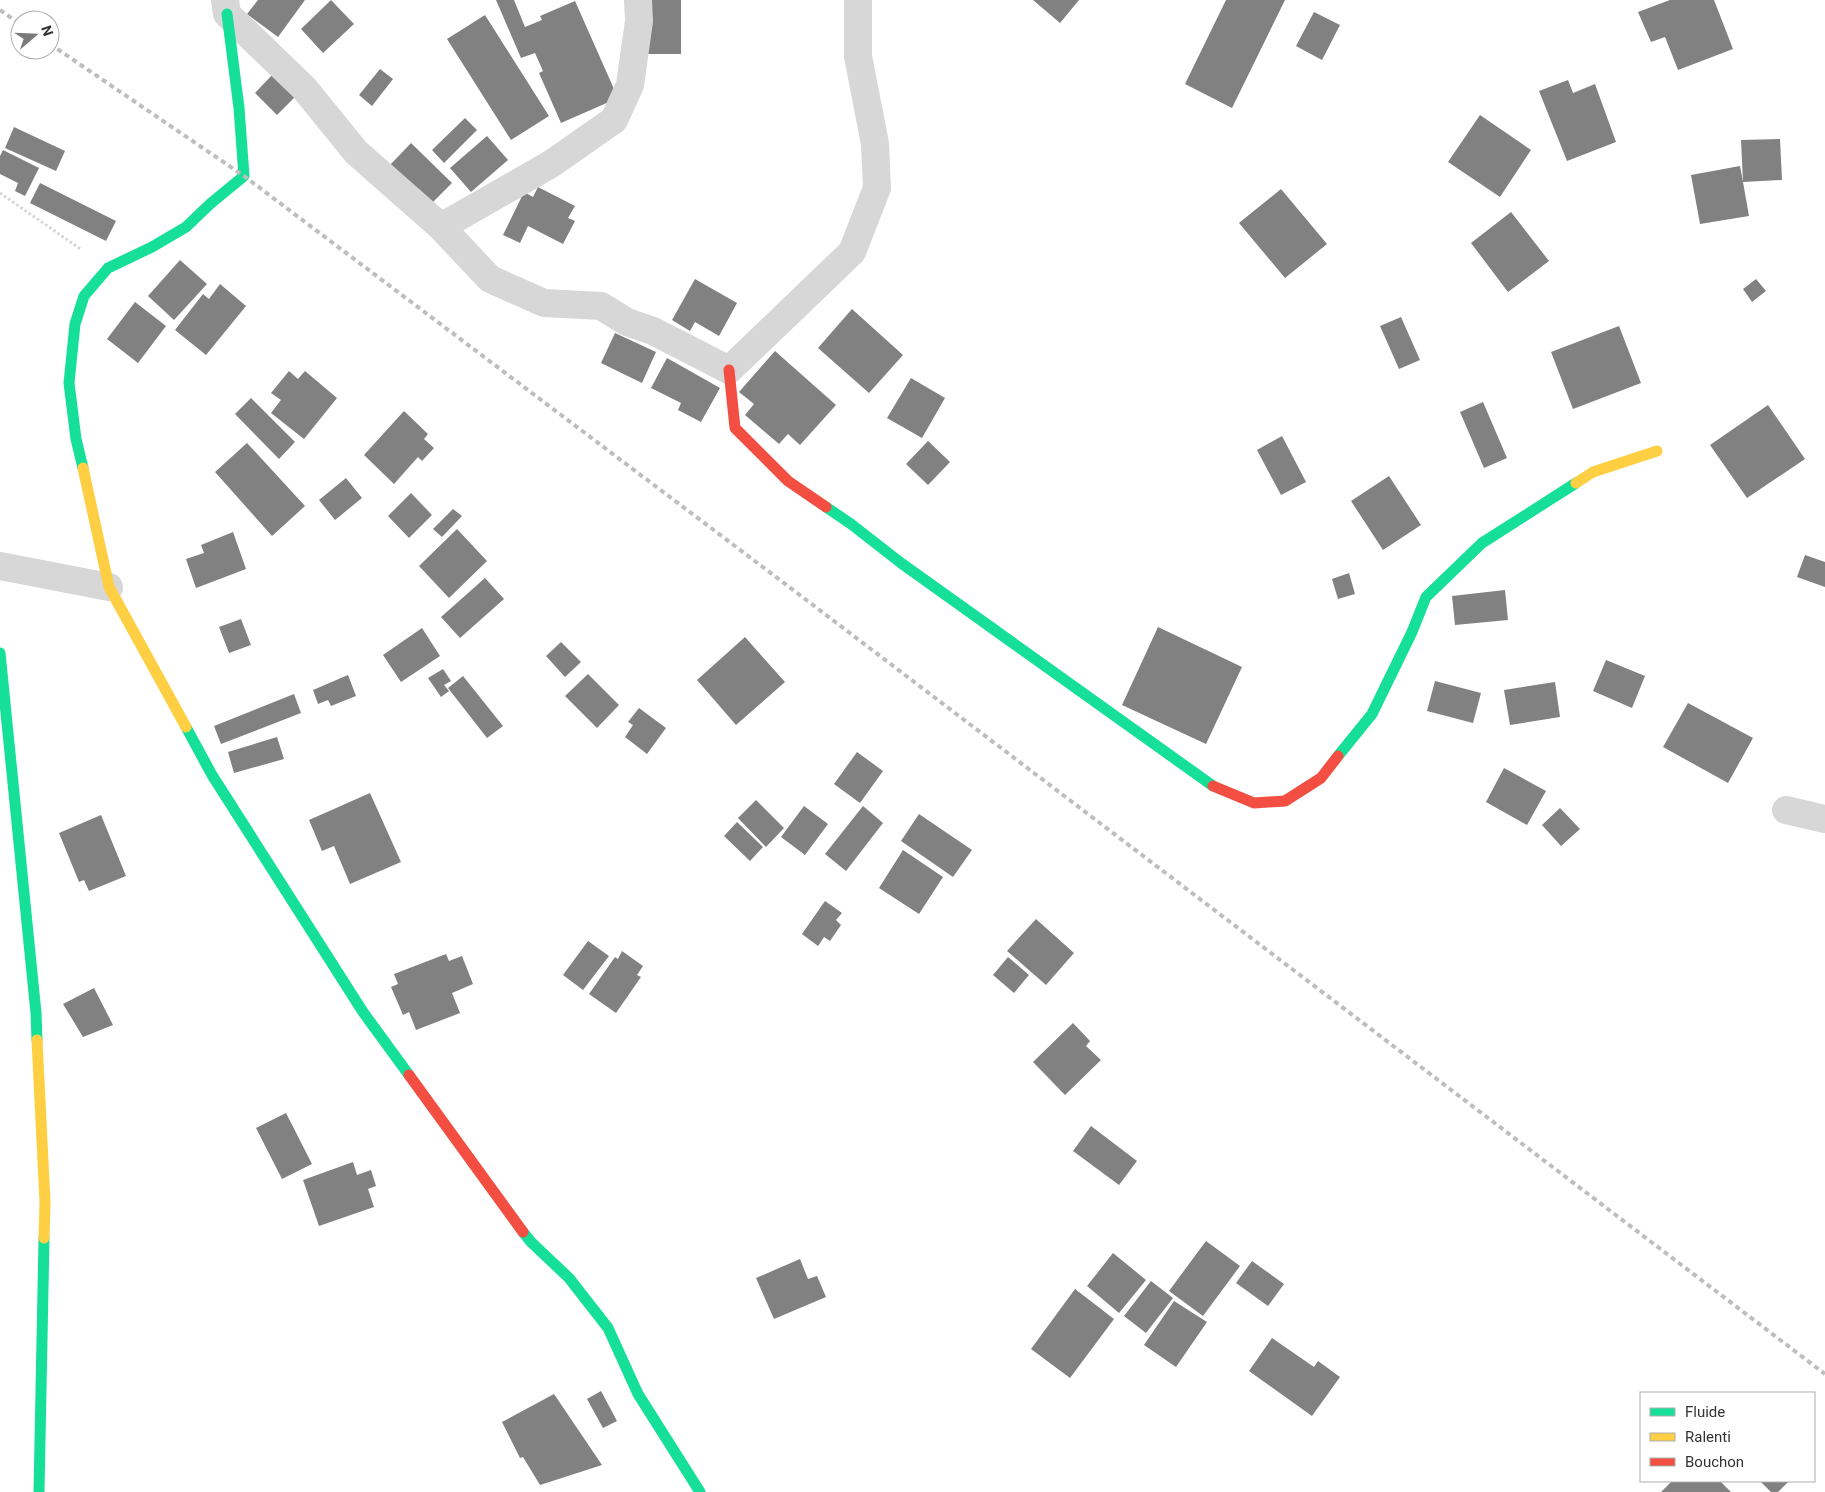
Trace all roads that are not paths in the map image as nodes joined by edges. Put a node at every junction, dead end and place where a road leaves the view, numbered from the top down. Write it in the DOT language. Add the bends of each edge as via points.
graph roads {
  1 [pos="638,0"];
  2 [pos="858,0"];
  3 [pos="226,7"];
  4 [pos="441,227"];
  5 [pos="729,370"];
  6 [pos="1657,451"];
  7 [pos="0,566"];
  8 [pos="109,587"];
  9 [pos="0,653"];
  10 [pos="1786,810"];
  11 [pos="1825,819"];
  12 [pos="39,1492"];
  13 [pos="700,1492"];
  1 -- 4 [label="street" via="630,85 614,120 551,164"];
  2 -- 5 [label="street" via="858,56 874,144 877,188 852,252"];
  3 -- 4 [label="street" via="304,88 356,152"];
  3 -- 8 [label="street" via="244,176 186,227 108,268 84,296 74,324 68,383 76,439"];
  4 -- 5 [label="street" via="490,279 544,303 600,306"];
  5 -- 6 [label="street" via="735,428 788,481 1212,785 1254,803 1285,801 1321,778 1372,714 1426,597 1482,543 1593,472"];
  7 -- 8 [label="street"];
  8 -- 13 [label="street" via="212,775 363,1012 531,1242 569,1278 608,1328 638,1394"];
  9 -- 12 [label="street" via="36,1013 44,1172"];
  10 -- 11 [label="street"];
}
